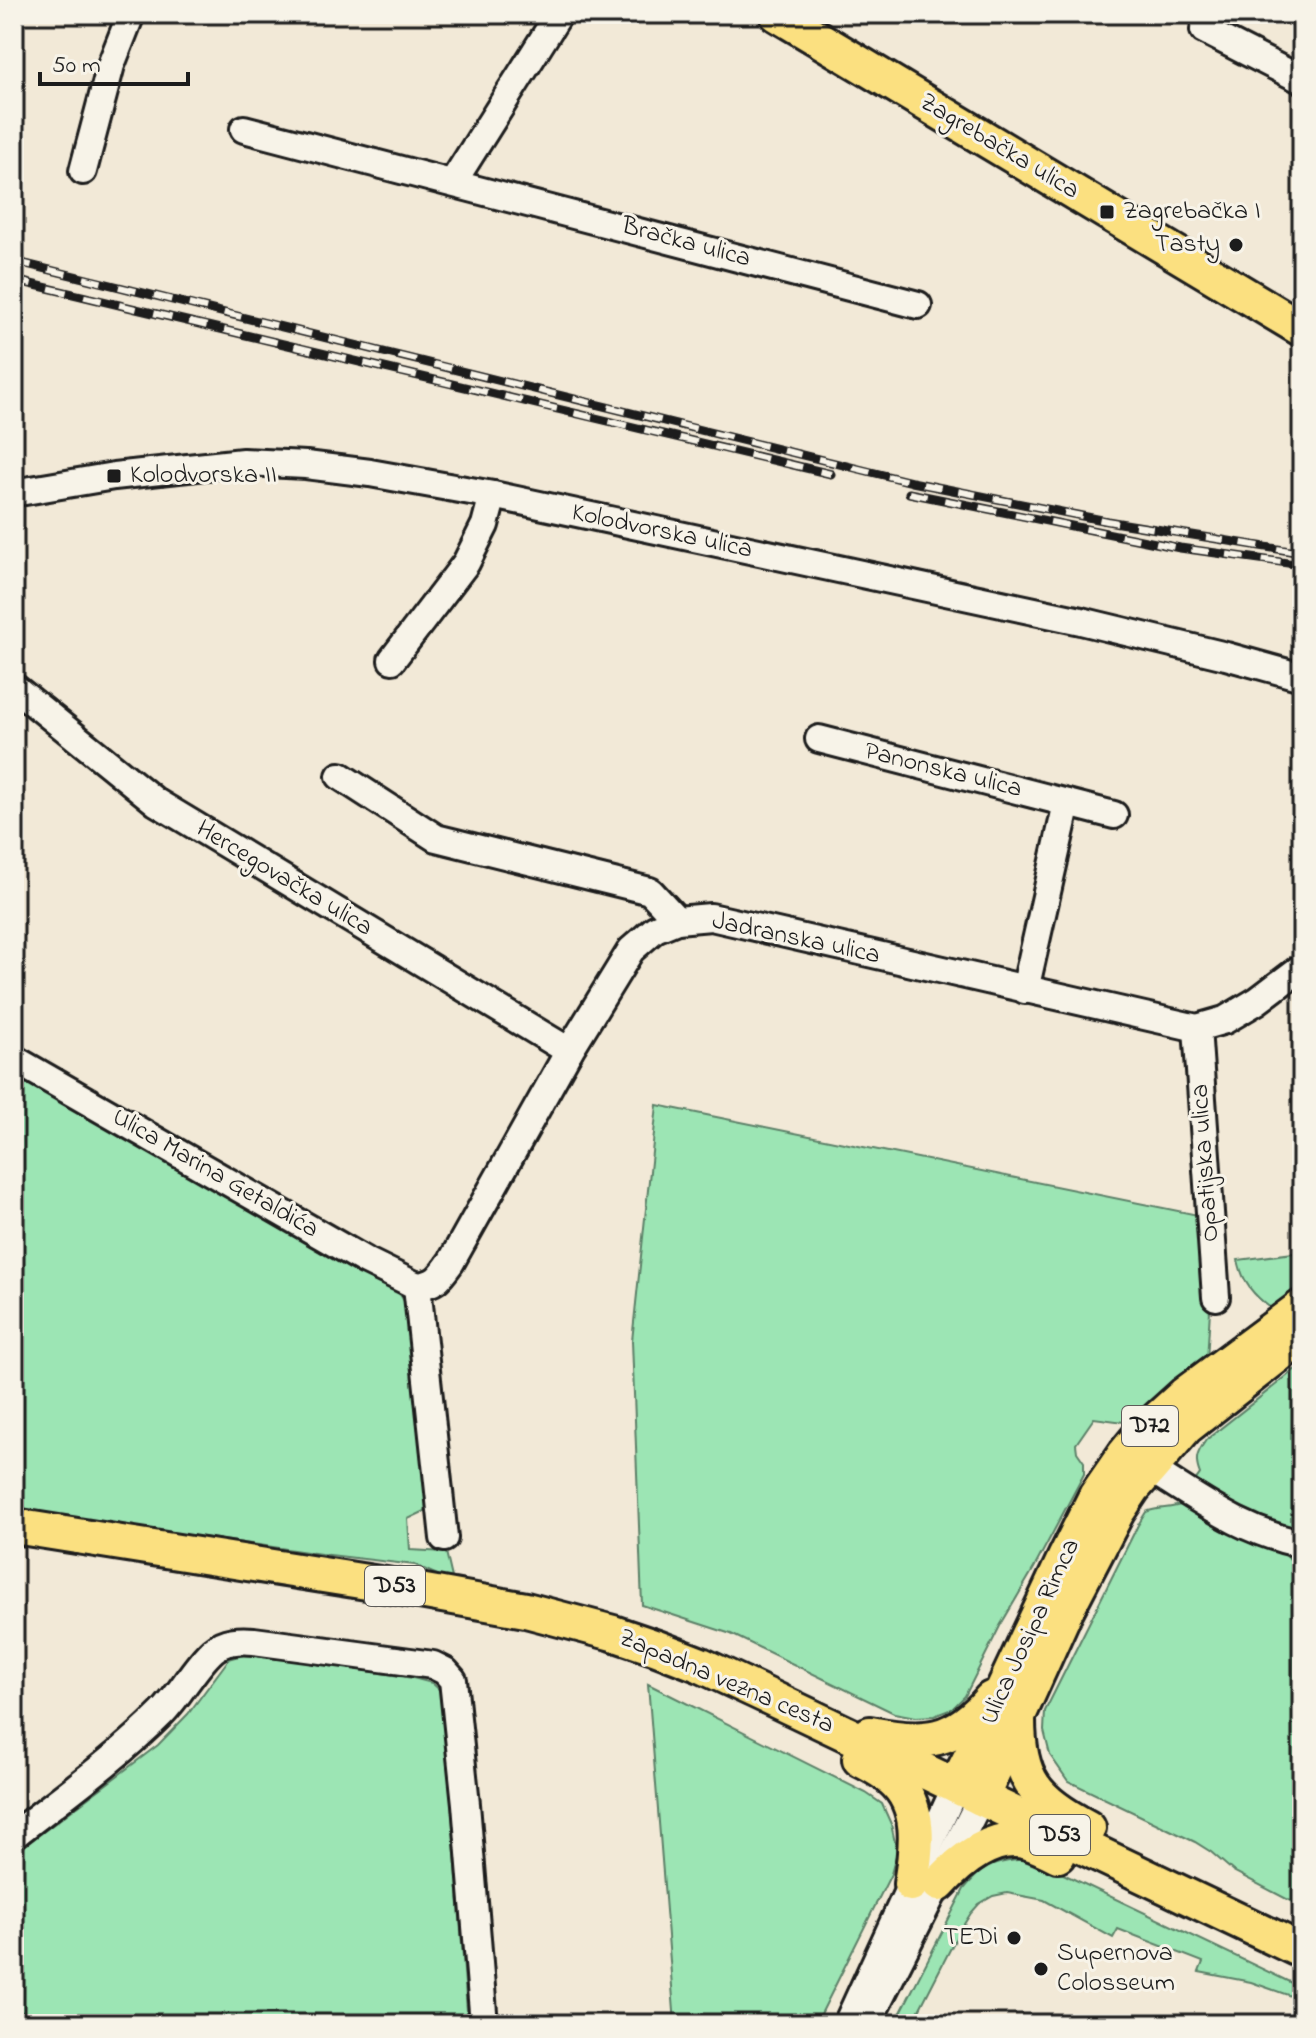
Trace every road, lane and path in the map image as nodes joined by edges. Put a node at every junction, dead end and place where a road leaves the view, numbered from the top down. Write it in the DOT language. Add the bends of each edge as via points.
graph roads {
  1 [pos="131,14"];
  2 [pos="559,14"];
  3 [pos="777,14"];
  4 [pos="1204,30"];
  5 [pos="1302,80"];
  6 [pos="244,129"];
  7 [pos="83,171"];
  8 [pos="453,182"];
  9 [pos="918,305"];
  10 [pos="1302,329"];
  11 [pos="14,491"];
  12 [pos="493,495"];
  13 [pos="392,660"];
  14 [pos="1302,677"];
  15 [pos="14,687"];
  16 [pos="819,739"];
  17 [pos="340,776"];
  18 [pos="1067,803"];
  19 [pos="1114,815"];
  20 [pos="677,920"];
  21 [pos="1302,967"];
  22 [pos="1025,990"];
  23 [pos="1197,1028"];
  24 [pos="569,1051"];
  25 [pos="14,1059"];
  26 [pos="417,1286"];
  27 [pos="1216,1297"];
  28 [pos="1302,1307"];
  29 [pos="1302,1336"];
  30 [pos="1137,1461"];
  31 [pos="14,1526"];
  32 [pos="444,1538"];
  33 [pos="1302,1544"];
  34 [pos="1009,1677"];
  35 [pos="763,1694"];
  36 [pos="1018,1719"];
  37 [pos="829,1725"];
  38 [pos="969,1792"];
  39 [pos="14,1835"];
  40 [pos="1125,1866"];
  41 [pos="925,1884"];
  42 [pos="1302,1951"];
  43 [pos="484,2024"];
  44 [pos="847,2024"];
  45 [pos="867,2024"];
  1 -- 7 [label="street" via="111,65"];
  2 -- 8 [label="street"];
  3 -- 10 [label="main road, Zagrebačka ulica"];
  4 -- 5 [label="street"];
  6 -- 8 [label="street, Bračka ulica"];
  8 -- 9 [label="street, Bračka ulica"];
  11 -- 12 [label="street, Kolodvorska ulica" via="243,462 354,471"];
  12 -- 13 [label="street" via="466,563"];
  12 -- 14 [label="street, Kolodvorska ulica" via="1081,621"];
  15 -- 24 [label="street, Hercegovačka ulica" via="156,802"];
  16 -- 18 [label="street, Panonska ulica"];
  17 -- 20 [label="street" via="436,838 650,891"];
  18 -- 19 [label="street, Panonska ulica"];
  18 -- 22 [label="street"];
  20 -- 22 [label="street, Jadranska ulica" via="711,917"];
  20 -- 24 [label="street, Jadranska ulica" via="655,929 631,950"];
  21 -- 23 [label="street" via="1225,1020"];
  22 -- 23 [label="street, Jadranska ulica"];
  23 -- 27 [label="street, Opatijska ulica"];
  24 -- 26 [label="street, Jadranska ulica" via="451,1262 439,1279"];
  25 -- 26 [label="street, Ulica Marina Getaldića"];
  26 -- 32 [label="street"];
  28 -- 30 [label="main road, Ulica Josipa Rimca / D72" via="1143,1432"];
  29 -- 30 [label="main road, Ulica Josipa Rimca / D72"];
  30 -- 33 [label="street" via="1247,1527"];
  30 -- 34 [label="main road, Ulica Josipa Rimca / D72" via="1096,1496"];
  30 -- 36 [label="main road, Ulica Josipa Rimca / D72"];
  31 -- 35 [label="main road, Zapadna vezna cesta / D53" via="526,1610 657,1648"];
  34 -- 37 [label="main road" via="974,1719 944,1735 888,1738"];
  34 -- 38 [label="main road, Ulica Josipa Rimca / D72"];
  35 -- 37 [label="main road, Zapadna vezna cesta / D53"];
  35 -- 41 [label="main road" via="802,1726 895,1781 914,1816"];
  36 -- 38 [label="main road, Ulica Josipa Rimca / D72"];
  36 -- 40 [label="main road" via="1021,1759 1037,1792 1119,1849"];
  37 -- 38 [label="main road, Zapadna vezna cesta / D53"];
  38 -- 40 [label="main road, D53"];
  38 -- 41 [label="street, Ulica Josipa Rimca"];
  39 -- 43 [label="street" via="123,1750 223,1643 254,1641 433,1665 453,1680"];
  40 -- 41 [label="main road" via="1081,1862 1029,1842 1006,1841 974,1853"];
  40 -- 42 [label="main road, D53"];
  41 -- 44 [label="street, Ulica Josipa Rimca"];
  41 -- 45 [label="street, Ulica Josipa Rimca"];
}
